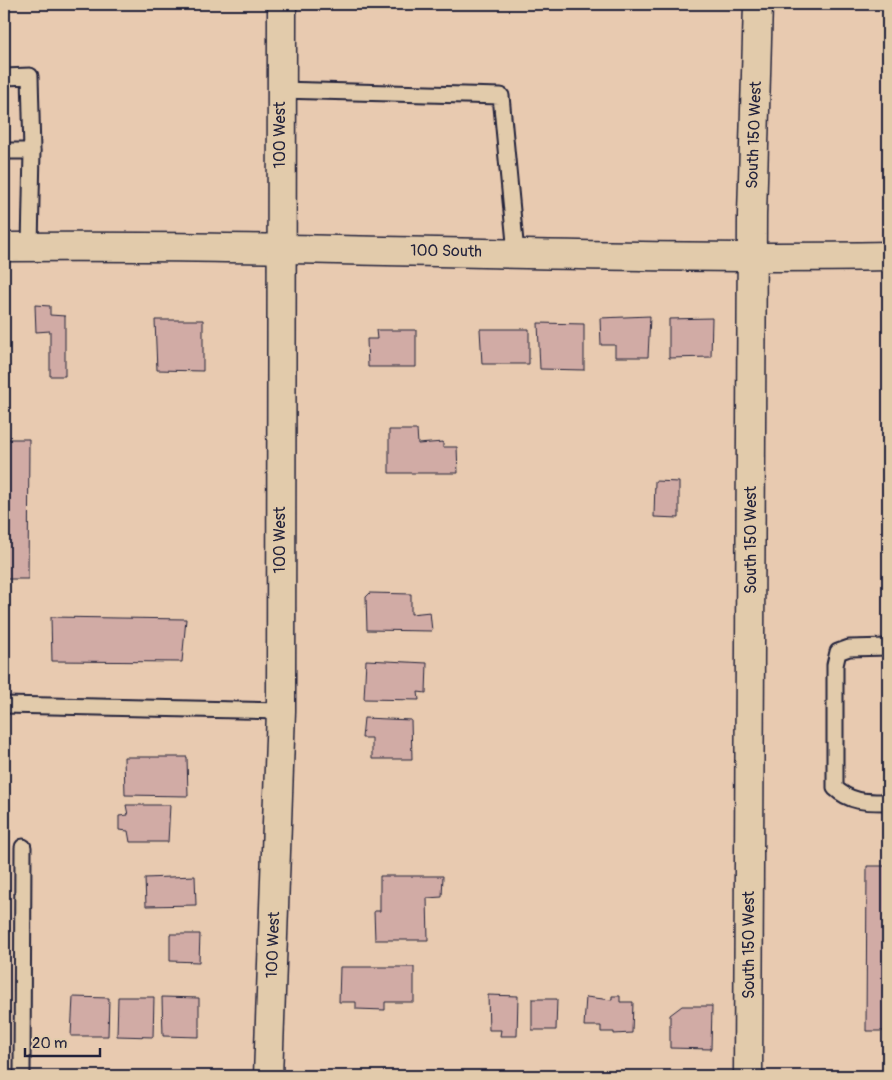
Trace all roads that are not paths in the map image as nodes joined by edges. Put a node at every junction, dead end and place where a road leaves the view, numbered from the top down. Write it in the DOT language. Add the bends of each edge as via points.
graph roads {
  1 [pos="282,4"];
  2 [pos="758,4"];
  3 [pos="4,76"];
  4 [pos="280,90"];
  5 [pos="4,151"];
  6 [pos="32,151"];
  7 [pos="17,246"];
  8 [pos="280,248"];
  9 [pos="516,253"];
  10 [pos="888,256"];
  11 [pos="752,258"];
  12 [pos="888,647"];
  13 [pos="4,705"];
  14 [pos="281,711"];
  15 [pos="888,802"];
  16 [pos="23,847"];
  17 [pos="22,1076"];
  18 [pos="268,1076"];
  19 [pos="748,1076"];
  1 -- 4 [label="street, 100 West"];
  2 -- 11 [label="street, South 150 West"];
  3 -- 6 [label="lane" via="30,76"];
  4 -- 8 [label="street, 100 West"];
  4 -- 9 [label="lane" via="502,96"];
  5 -- 6 [label="lane"];
  6 -- 7 [label="lane"];
  7 -- 8 [label="street, 100 South"];
  8 -- 9 [label="street, 100 South"];
  8 -- 14 [label="street, 100 West"];
  9 -- 11 [label="street, 100 South"];
  10 -- 11 [label="street, 100 South"];
  11 -- 19 [label="street, South 150 West"];
  12 -- 15 [label="lane" via="849,648 838,652 834,665 835,788 844,797 859,802"];
  13 -- 14 [label="lane"];
  14 -- 18 [label="street, 100 West"];
  16 -- 17 [label="lane"];
}
